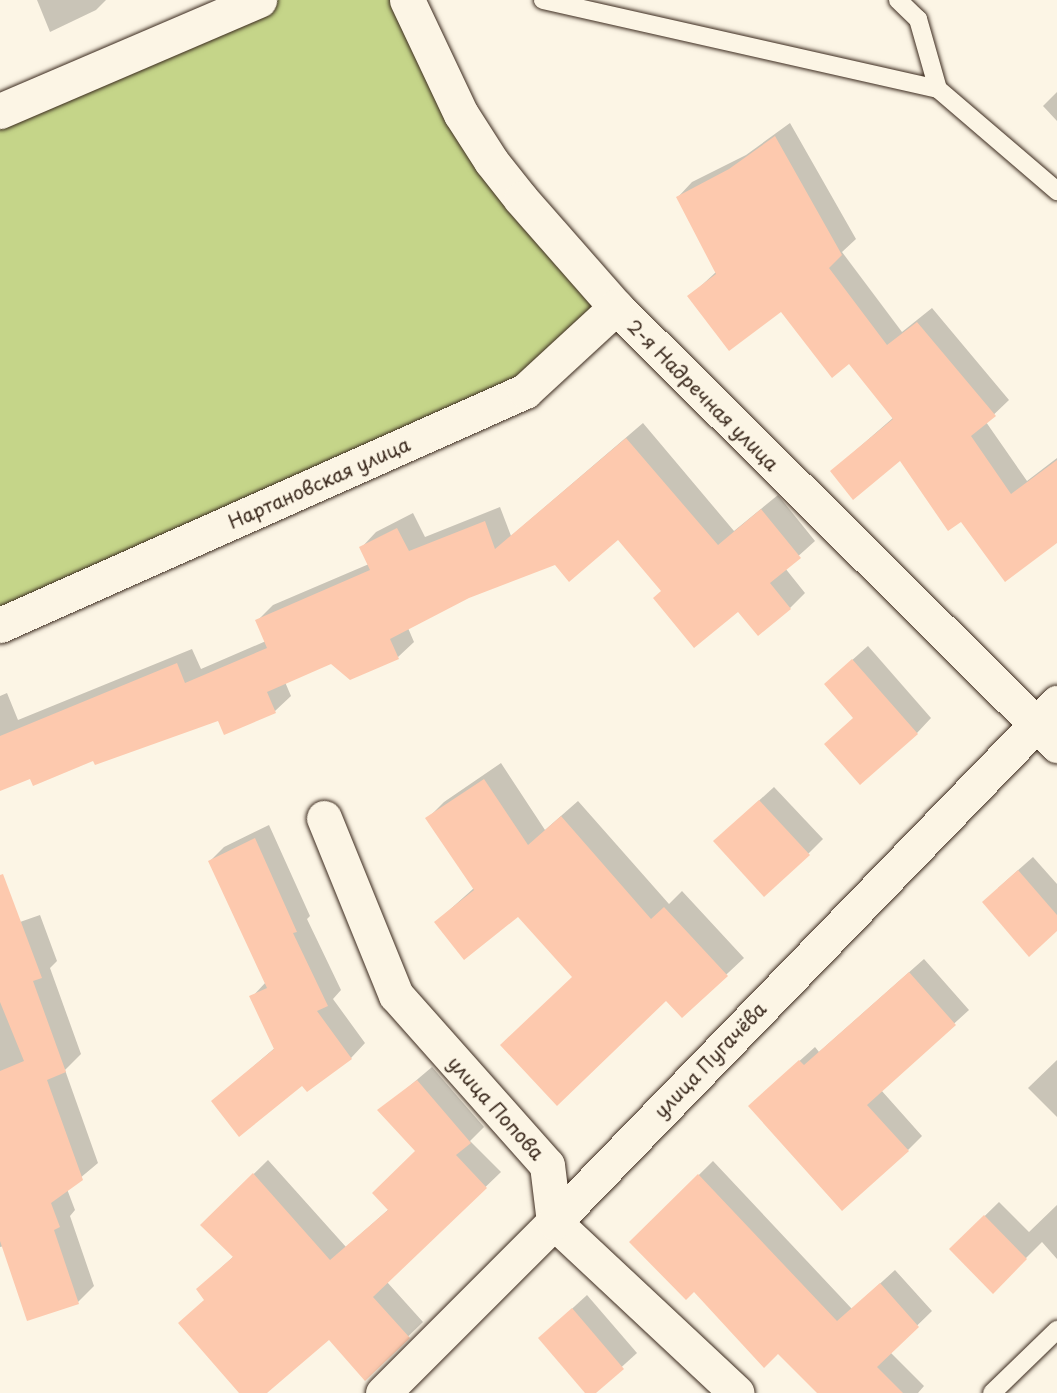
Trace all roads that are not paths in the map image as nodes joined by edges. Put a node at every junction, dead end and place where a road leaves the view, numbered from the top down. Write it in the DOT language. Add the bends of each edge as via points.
graph roads {
  1 [pos="259,0"];
  2 [pos="407,0"];
  3 [pos="543,0"];
  4 [pos="898,0"];
  5 [pos="938,89"];
  6 [pos="4,99"];
  7 [pos="1057,191"];
  8 [pos="616,307"];
  9 [pos="0,625"];
  10 [pos="1049,724"];
  11 [pos="324,818"];
  12 [pos="554,1222"];
  13 [pos="1057,1329"];
  14 [pos="383,1393"];
  15 [pos="737,1393"];
  16 [pos="992,1393"];
  1 -- 6 [label="street"];
  2 -- 8 [label="street, 2-я Надречная улица" via="461,114 491,161"];
  3 -- 5 [label="lane"];
  4 -- 5 [label="lane" via="918,19"];
  5 -- 7 [label="lane"];
  8 -- 9 [label="street, Нартановская улица" via="525,391"];
  8 -- 10 [label="street, 2-я Надречная улица"];
  10 -- 12 [label="street, улица Пугачёва"];
  11 -- 12 [label="street, улица Попова" via="396,995 547,1166"];
  12 -- 14 [label="street, улица Пугачёва"];
  12 -- 15 [label="street"];
  13 -- 16 [label="lane"];
}
